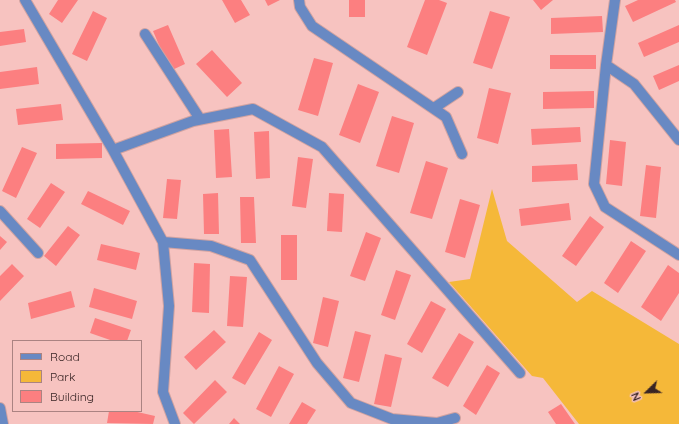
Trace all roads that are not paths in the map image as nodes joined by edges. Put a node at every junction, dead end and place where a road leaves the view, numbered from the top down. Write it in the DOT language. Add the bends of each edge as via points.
graph roads {
  1 [pos="24,0"];
  2 [pos="299,0"];
  3 [pos="615,0"];
  4 [pos="145,34"];
  5 [pos="606,65"];
  6 [pos="458,92"];
  7 [pos="434,108"];
  8 [pos="200,119"];
  9 [pos="679,140"];
  10 [pos="113,150"];
  11 [pos="462,154"];
  12 [pos="0,211"];
  13 [pos="163,242"];
  14 [pos="38,253"];
  15 [pos="679,255"];
  16 [pos="520,373"];
  17 [pos="0,408"];
  18 [pos="455,418"];
  19 [pos="3,424"];
  20 [pos="175,424"];
  1 -- 10 [label="lane"];
  2 -- 7 [label="lane" via="300,7 312,26"];
  3 -- 5 [label="lane"];
  4 -- 8 [label="lane"];
  5 -- 9 [label="lane" via="634,84"];
  5 -- 15 [label="lane" via="594,184 605,207"];
  6 -- 7 [label="lane"];
  7 -- 11 [label="lane" via="446,116"];
  8 -- 10 [label="lane"];
  8 -- 16 [label="lane" via="252,108 322,147"];
  10 -- 13 [label="lane"];
  12 -- 14 [label="lane"];
  13 -- 18 [label="lane" via="211,246 250,260 318,364 351,403 392,419 437,423"];
  13 -- 20 [label="lane" via="169,306 162,392"];
  17 -- 19 [label="lane"];
}
